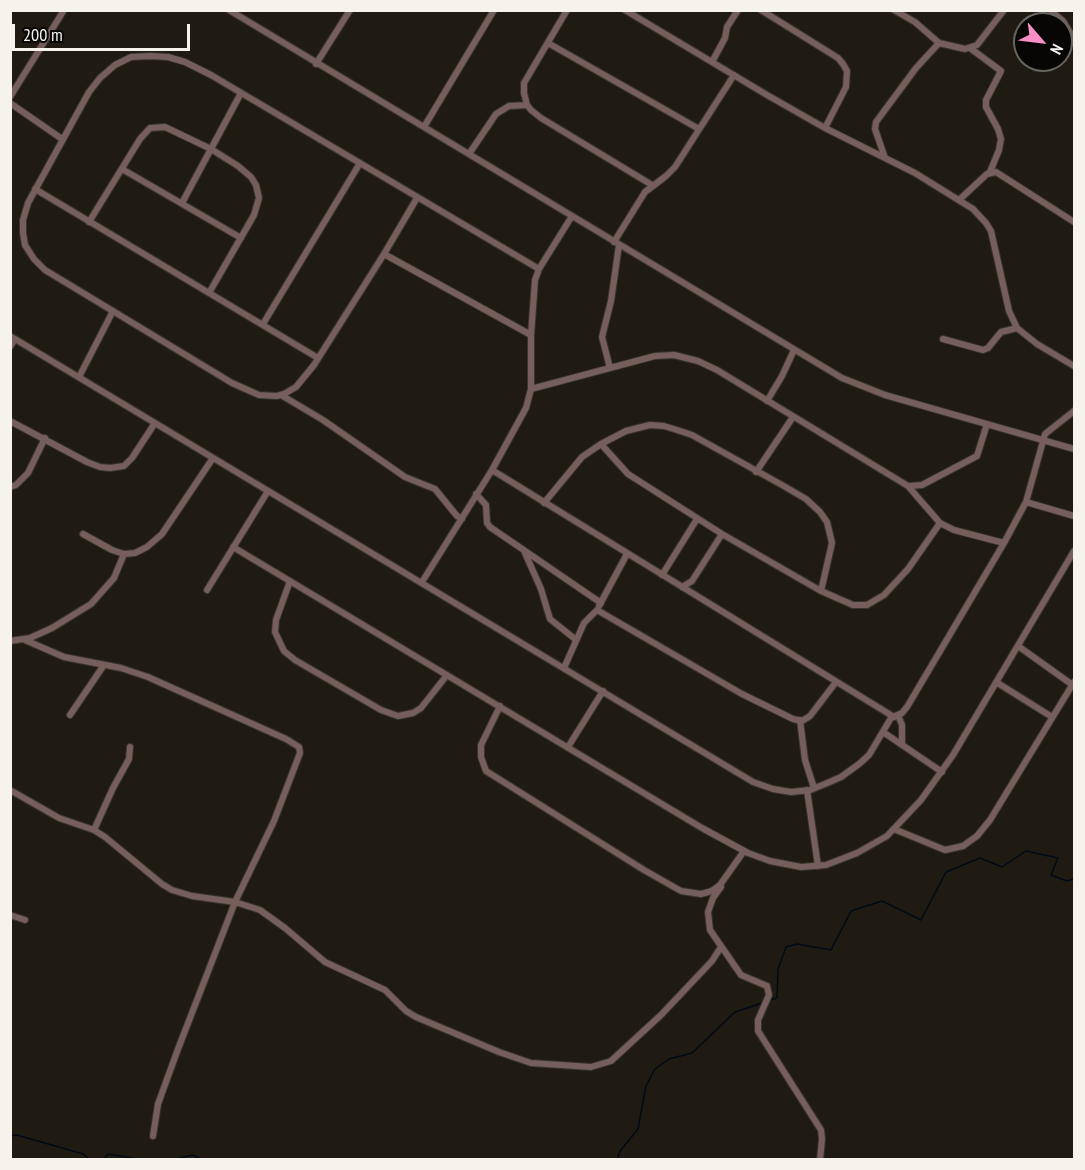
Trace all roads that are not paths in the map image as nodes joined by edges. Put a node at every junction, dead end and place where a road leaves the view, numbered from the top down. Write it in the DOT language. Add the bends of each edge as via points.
graph roads {
  1 [pos="64,10"];
  2 [pos="229,10"];
  3 [pos="350,10"];
  4 [pos="494,10"];
  5 [pos="567,10"];
  6 [pos="626,10"];
  7 [pos="738,10"];
  8 [pos="761,10"];
  9 [pos="894,10"];
  10 [pos="911,10"];
  11 [pos="1004,10"];
  12 [pos="1050,10"];
  13 [pos="636,13"];
  14 [pos="908,18"];
  15 [pos="1074,39"];
  16 [pos="548,43"];
  17 [pos="939,43"];
  18 [pos="970,48"];
  19 [pos="712,62"];
  20 [pos="316,64"];
  21 [pos="734,75"];
  22 [pos="241,93"];
  23 [pos="10,97"];
  24 [pos="10,103"];
  25 [pos="527,105"];
  26 [pos="423,128"];
  27 [pos="825,128"];
  28 [pos="699,129"];
  29 [pos="62,140"];
  30 [pos="211,149"];
  31 [pos="469,154"];
  32 [pos="885,158"];
  33 [pos="360,163"];
  34 [pos="122,168"];
  35 [pos="990,172"];
  36 [pos="652,185"];
  37 [pos="35,189"];
  38 [pos="417,198"];
  39 [pos="958,200"];
  40 [pos="182,203"];
  41 [pos="572,216"];
  42 [pos="89,222"];
  43 [pos="1074,222"];
  44 [pos="241,238"];
  45 [pos="616,243"];
  46 [pos="384,254"];
  47 [pos="539,269"];
  48 [pos="208,293"];
  49 [pos="113,311"];
  50 [pos="262,324"];
  51 [pos="1017,328"];
  52 [pos="531,335"];
  53 [pos="13,337"];
  54 [pos="943,339"];
  55 [pos="10,347"];
  56 [pos="794,350"];
  57 [pos="318,358"];
  58 [pos="1074,366"];
  59 [pos="609,368"];
  60 [pos="79,377"];
  61 [pos="531,389"];
  62 [pos="280,395"];
  63 [pos="767,401"];
  64 [pos="1074,411"];
  65 [pos="793,417"];
  66 [pos="10,421"];
  67 [pos="155,423"];
  68 [pos="987,424"];
  69 [pos="45,438"];
  70 [pos="1043,440"];
  71 [pos="601,444"];
  72 [pos="1074,449"];
  73 [pos="213,458"];
  74 [pos="492,470"];
  75 [pos="756,471"];
  76 [pos="908,486"];
  77 [pos="10,487"];
  78 [pos="268,491"];
  79 [pos="477,494"];
  80 [pos="1026,502"];
  81 [pos="544,503"];
  82 [pos="1074,516"];
  83 [pos="462,519"];
  84 [pos="697,519"];
  85 [pos="940,523"];
  86 [pos="83,534"];
  87 [pos="722,534"];
  88 [pos="1004,543"];
  89 [pos="233,547"];
  90 [pos="1074,551"];
  91 [pos="525,552"];
  92 [pos="124,554"];
  93 [pos="627,554"];
  94 [pos="662,575"];
  95 [pos="290,581"];
  96 [pos="422,582"];
  97 [pos="682,587"];
  98 [pos="207,590"];
  99 [pos="821,591"];
  100 [pos="601,603"];
  101 [pos="597,610"];
  102 [pos="575,639"];
  103 [pos="25,640"];
  104 [pos="10,641"];
  105 [pos="1018,646"];
  106 [pos="104,665"];
  107 [pos="564,668"];
  108 [pos="447,675"];
  109 [pos="836,682"];
  110 [pos="996,682"];
  111 [pos="1074,684"];
  112 [pos="603,691"];
  113 [pos="500,706"];
  114 [pos="70,715"];
  115 [pos="896,716"];
  116 [pos="1052,717"];
  117 [pos="800,720"];
  118 [pos="883,732"];
  119 [pos="902,745"];
  120 [pos="130,747"];
  121 [pos="568,747"];
  122 [pos="942,772"];
  123 [pos="814,788"];
  124 [pos="10,790"];
  125 [pos="807,790"];
  126 [pos="894,829"];
  127 [pos="93,830"];
  128 [pos="744,851"];
  129 [pos="818,866"];
  130 [pos="723,881"];
  131 [pos="235,902"];
  132 [pos="10,915"];
  133 [pos="25,920"];
  134 [pos="721,947"];
  135 [pos="153,1136"];
  136 [pos="820,1160"];
  1 -- 23 [label="street"];
  2 -- 20 [label="street"];
  3 -- 20 [label="street"];
  4 -- 26 [label="street"];
  5 -- 16 [label="street"];
  6 -- 13 [label="street"];
  7 -- 19 [label="street"];
  8 -- 27 [label="street" via="838,58 847,71 846,87"];
  9 -- 14 [label="street"];
  10 -- 14 [label="street"];
  11 -- 18 [label="street"];
  12 -- 15 [label="street" via="1063,21"];
  13 -- 19 [label="street"];
  14 -- 17 [label="street"];
  16 -- 25 [label="street" via="524,83"];
  16 -- 28 [label="street"];
  17 -- 18 [label="street"];
  17 -- 32 [label="street" via="876,122"];
  18 -- 35 [label="street" via="1001,71 986,100 1000,140"];
  19 -- 21 [label="street"];
  20 -- 26 [label="street"];
  21 -- 27 [label="street"];
  21 -- 28 [label="street"];
  22 -- 29 [label="street" via="185,62 168,57 131,57 99,78"];
  22 -- 30 [label="street"];
  22 -- 33 [label="street"];
  24 -- 29 [label="street"];
  25 -- 31 [label="street" via="510,105 496,114"];
  25 -- 36 [label="street" via="541,118"];
  26 -- 31 [label="street"];
  27 -- 32 [label="street"];
  28 -- 36 [label="street" via="671,172"];
  29 -- 37 [label="street"];
  30 -- 34 [label="street" via="181,133 154,126 145,131"];
  30 -- 40 [label="street"];
  30 -- 44 [label="street" via="243,169 256,185 256,211"];
  31 -- 41 [label="street"];
  32 -- 39 [label="street"];
  33 -- 38 [label="street"];
  33 -- 50 [label="street"];
  34 -- 40 [label="street"];
  34 -- 42 [label="street"];
  35 -- 39 [label="street"];
  35 -- 43 [label="street" via="996,172"];
  36 -- 45 [label="street"];
  37 -- 42 [label="street"];
  37 -- 49 [label="street" via="25,210 23,233 34,259 45,270"];
  38 -- 46 [label="street"];
  38 -- 47 [label="street"];
  39 -- 51 [label="street" via="980,215 991,231 1009,311"];
  40 -- 44 [label="street"];
  41 -- 45 [label="street"];
  41 -- 47 [label="street"];
  42 -- 48 [label="street"];
  44 -- 48 [label="street"];
  45 -- 56 [label="street"];
  45 -- 59 [label="street" via="603,333"];
  46 -- 52 [label="street"];
  46 -- 57 [label="street"];
  47 -- 52 [label="street"];
  48 -- 50 [label="street"];
  49 -- 60 [label="street"];
  49 -- 62 [label="street" via="241,388 269,397"];
  50 -- 57 [label="street"];
  51 -- 54 [label="street" via="1001,332 982,350"];
  51 -- 58 [label="street"];
  52 -- 61 [label="street"];
  53 -- 55 [label="street"];
  53 -- 60 [label="street"];
  56 -- 63 [label="street"];
  56 -- 68 [label="street" via="861,387"];
  57 -- 62 [label="street" via="300,382"];
  59 -- 61 [label="street"];
  59 -- 63 [label="street" via="655,356 684,357 708,365"];
  60 -- 67 [label="street"];
  61 -- 74 [label="street" via="520,421"];
  62 -- 83 [label="street" via="405,477 435,489"];
  63 -- 65 [label="street"];
  64 -- 70 [label="street" via="1048,430"];
  65 -- 75 [label="street"];
  65 -- 76 [label="street"];
  66 -- 69 [label="street"];
  67 -- 69 [label="street" via="124,466 110,468 87,462"];
  67 -- 73 [label="street"];
  68 -- 70 [label="street"];
  68 -- 76 [label="street" via="976,456 922,485"];
  69 -- 77 [label="street" via="28,473"];
  70 -- 72 [label="street"];
  70 -- 80 [label="street"];
  71 -- 75 [label="street" via="626,431 664,426 692,435"];
  71 -- 81 [label="street" via="582,457"];
  71 -- 84 [label="street" via="628,474"];
  73 -- 78 [label="street"];
  73 -- 92 [label="street" via="162,534 147,547"];
  74 -- 79 [label="street"];
  74 -- 81 [label="street"];
  75 -- 99 [label="street" via="806,499 824,516 832,543"];
  76 -- 85 [label="street"];
  78 -- 89 [label="street"];
  78 -- 96 [label="street"];
  79 -- 83 [label="street"];
  79 -- 91 [label="street" via="486,505 489,525"];
  80 -- 82 [label="street"];
  80 -- 88 [label="street"];
  81 -- 93 [label="street"];
  83 -- 96 [label="street"];
  84 -- 87 [label="street"];
  84 -- 94 [label="street"];
  85 -- 88 [label="street"];
  85 -- 99 [label="street" via="897,582 872,603 853,605"];
  86 -- 92 [label="street"];
  87 -- 97 [label="street" via="696,575"];
  87 -- 99 [label="street"];
  88 -- 115 [label="street" via="907,707"];
  89 -- 95 [label="street"];
  89 -- 98 [label="street"];
  90 -- 105 [label="street"];
  91 -- 100 [label="street"];
  91 -- 102 [label="street" via="550,619"];
  92 -- 103 [label="street" via="114,578 92,604"];
  93 -- 94 [label="street"];
  93 -- 100 [label="street"];
  94 -- 97 [label="street"];
  95 -- 108 [label="street"];
  95 -- 108 [label="street" via="275,632 284,651 295,660 398,716 421,708"];
  96 -- 107 [label="street"];
  97 -- 109 [label="street"];
  100 -- 101 [label="street"];
  101 -- 102 [label="street"];
  101 -- 117 [label="street" via="742,694"];
  102 -- 107 [label="street"];
  103 -- 104 [label="street"];
  103 -- 106 [label="street" via="64,657"];
  105 -- 110 [label="street"];
  105 -- 111 [label="street"];
  106 -- 114 [label="street"];
  106 -- 131 [label="street" via="148,677 299,747 274,821"];
  107 -- 112 [label="street"];
  108 -- 113 [label="street"];
  109 -- 115 [label="street"];
  109 -- 117 [label="street" via="814,712"];
  110 -- 116 [label="street"];
  110 -- 122 [label="street"];
  111 -- 116 [label="street"];
  112 -- 121 [label="street"];
  112 -- 125 [label="street" via="753,782 781,791"];
  113 -- 121 [label="street"];
  113 -- 130 [label="street" via="481,745 483,763 492,775 681,891 707,893"];
  115 -- 118 [label="street"];
  115 -- 119 [label="street" via="903,733"];
  116 -- 126 [label="street" via="990,820 970,842 945,849"];
  117 -- 123 [label="street" via="805,760"];
  118 -- 119 [label="street"];
  118 -- 123 [label="street" via="865,759 841,777"];
  119 -- 122 [label="street"];
  120 -- 127 [label="street" via="129,759"];
  121 -- 128 [label="street"];
  122 -- 126 [label="street"];
  123 -- 125 [label="street"];
  124 -- 127 [label="street" via="59,818"];
  125 -- 129 [label="street"];
  126 -- 129 [label="street" via="847,859"];
  127 -- 131 [label="street" via="172,890"];
  128 -- 129 [label="street" via="786,865"];
  128 -- 130 [label="street"];
  130 -- 134 [label="street" via="708,912 710,930"];
  131 -- 134 [label="street" via="269,915 326,962 385,990 416,1017 514,1058 543,1065 591,1067 611,1061 661,1015"];
  131 -- 135 [label="street" via="158,1104"];
  132 -- 133 [label="street"];
  134 -- 136 [label="street" via="741,975 763,983 769,990 758,1031 821,1130"];
}
